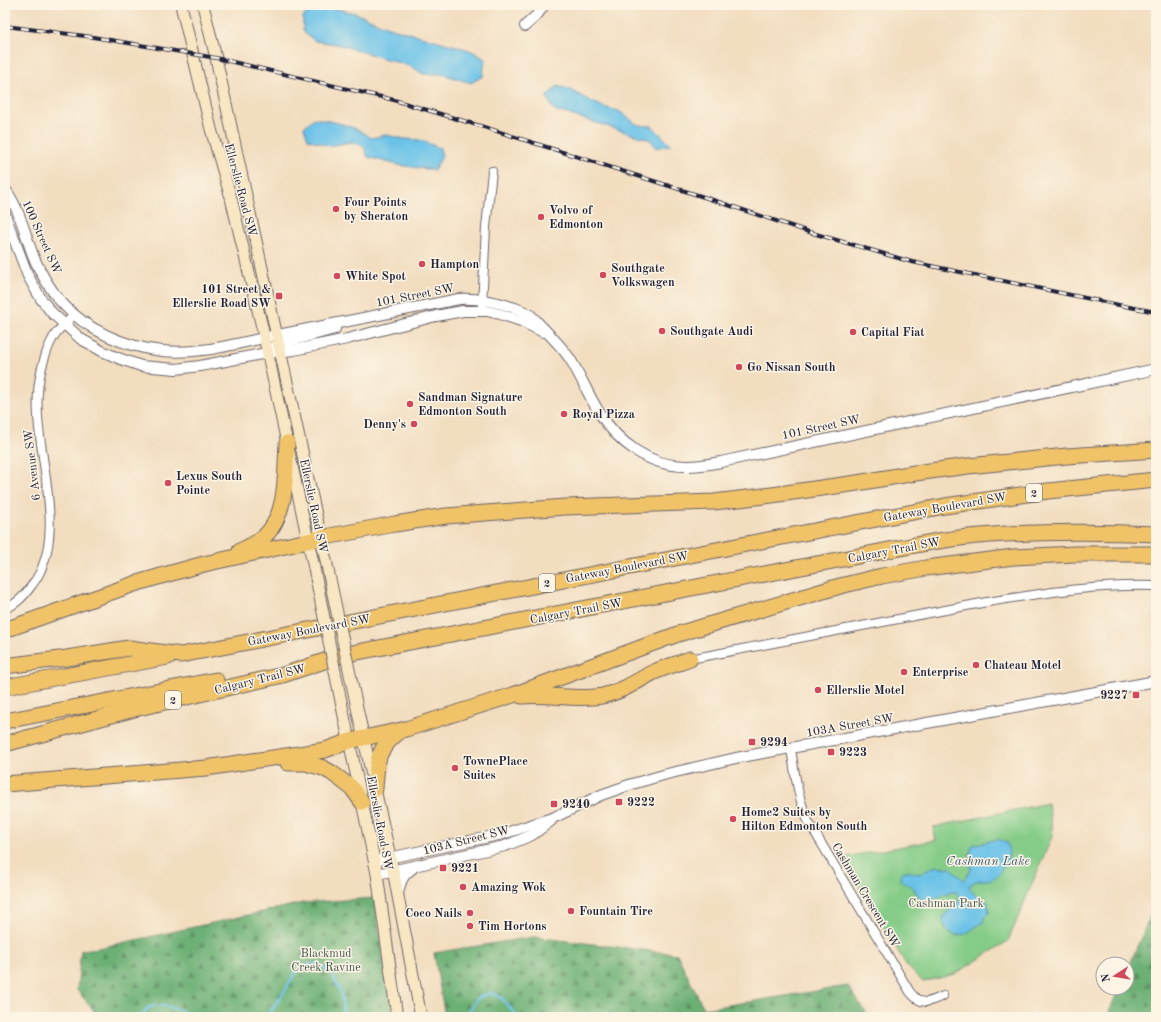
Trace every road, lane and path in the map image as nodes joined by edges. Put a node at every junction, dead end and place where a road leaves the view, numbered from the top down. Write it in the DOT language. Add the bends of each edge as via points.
graph roads {
  1 [pos="181,5"];
  2 [pos="203,5"];
  3 [pos="544,5"];
  4 [pos="525,26"];
  5 [pos="492,171"];
  6 [pos="5,189"];
  7 [pos="5,215"];
  8 [pos="482,300"];
  9 [pos="482,311"];
  10 [pos="74,314"];
  11 [pos="64,325"];
  12 [pos="550,335"];
  13 [pos="264,338"];
  14 [pos="279,344"];
  15 [pos="267,353"];
  16 [pos="1156,369"];
  17 [pos="288,443"];
  18 [pos="1156,450"];
  19 [pos="1156,480"];
  20 [pos="1156,490"];
  21 [pos="1048,491"];
  22 [pos="1156,524"];
  23 [pos="1156,534"];
  24 [pos="959,538"];
  25 [pos="315,539"];
  26 [pos="1156,554"];
  27 [pos="204,564"];
  28 [pos="1156,586"];
  29 [pos="6,608"];
  30 [pos="5,630"];
  31 [pos="180,655"];
  32 [pos="342,656"];
  33 [pos="690,659"];
  34 [pos="5,666"];
  35 [pos="1156,680"];
  36 [pos="5,687"];
  37 [pos="501,699"];
  38 [pos="5,721"];
  39 [pos="406,729"];
  40 [pos="357,740"];
  41 [pos="5,744"];
  42 [pos="791,749"];
  43 [pos="229,765"];
  44 [pos="5,784"];
  45 [pos="375,789"];
  46 [pos="362,802"];
  47 [pos="555,817"];
  48 [pos="390,858"];
  49 [pos="374,861"];
  50 [pos="417,866"];
  51 [pos="393,870"];
  52 [pos="377,874"];
  53 [pos="398,896"];
  54 [pos="943,996"];
  55 [pos="396,1017"];
  56 [pos="421,1017"];
  1 -- 13 [label="main road, Ellerslie Road SW"];
  2 -- 14 [label="main road, Ellerslie Road SW"];
  3 -- 4 [label="street"];
  5 -- 8 [label="street"];
  6 -- 10 [label="street, 100 Street SW" via="19,215 43,276 61,302"];
  7 -- 11 [label="street, 100 Street SW" via="34,287"];
  8 -- 9 [label="street"];
  8 -- 12 [label="street, 101 Street SW" via="528,314"];
  8 -- 14 [label="street, 101 Street SW" via="459,299 363,318 325,333"];
  9 -- 12 [label="street, 101 Street SW" via="510,317"];
  9 -- 14 [label="street, 101 Street SW" via="456,312 347,339"];
  10 -- 11 [label="street, 6 Avenue SW"];
  10 -- 13 [label="street, 100 Street SW" via="102,333 124,343 163,351 201,350"];
  11 -- 15 [label="street, 100 Street SW" via="102,351 141,366 200,366"];
  11 -- 29 [label="street, 6 Avenue SW" via="54,336 47,353 37,393 49,514 48,548 44,565 34,582 23,597"];
  12 -- 16 [label="street, 101 Street SW" via="570,359 600,413 621,439 651,459 687,466 721,462"];
  13 -- 14 [label="street, 100 Street SW"];
  13 -- 15 [label="main road, Ellerslie Road SW"];
  14 -- 15 [label="street"];
  14 -- 25 [label="main road, Ellerslie Road SW"];
  15 -- 17 [label="main road, Ellerslie Road SW"];
  17 -- 25 [label="main road, Ellerslie Road SW"];
  17 -- 27 [label="highway" via="284,494 271,527 254,544"];
  18 -- 25 [label="highway" via="968,466 714,502 565,507 446,516"];
  19 -- 21 [label="highway, Gateway Boulevard SW / 2"];
  20 -- 21 [label="highway" via="1079,494"];
  21 -- 31 [label="highway, Gateway Boulevard SW / 2" via="913,512"];
  22 -- 24 [label="highway" via="1096,523 1023,527"];
  23 -- 24 [label="highway, Calgary Trail SW / 2" via="1066,532"];
  24 -- 32 [label="highway, Calgary Trail SW / 2"];
  25 -- 27 [label="highway"];
  25 -- 40 [label="main road, Ellerslie Road SW, bridge" via="327,565 359,717"];
  25 -- 40 [label="main road, Ellerslie Road SW, bridge" via="314,568 345,721"];
  26 -- 37 [label="highway" via="1014,557 882,576 678,634"];
  27 -- 30 [label="highway" via="134,584"];
  28 -- 33 [label="street" via="1081,588 987,602"];
  31 -- 34 [label="highway, Gateway Boulevard SW / 2" via="129,648"];
  31 -- 36 [label="highway"];
  32 -- 38 [label="highway"];
  32 -- 41 [label="highway, Calgary Trail SW / 2" via="283,675 134,709"];
  33 -- 37 [label="highway" via="653,673 625,689 600,696 583,698 541,695"];
  35 -- 42 [label="street, 103A Street SW"];
  37 -- 39 [label="highway"];
  39 -- 40 [label="highway"];
  39 -- 45 [label="highway" via="381,750 376,766"];
  40 -- 43 [label="highway" via="325,750"];
  40 -- 45 [label="main road, Ellerslie Road SW"];
  40 -- 46 [label="main road, Ellerslie Road SW"];
  42 -- 47 [label="street, 103A Street SW" via="736,758 652,778 609,792"];
  42 -- 54 [label="street, Cashman Crescent SW" via="800,798 808,821 908,987 921,1002 930,1002"];
  43 -- 44 [label="highway"];
  43 -- 46 [label="highway" via="314,765 332,773 352,788"];
  45 -- 48 [label="main road, Ellerslie Road SW"];
  46 -- 49 [label="main road, Ellerslie Road SW"];
  47 -- 48 [label="street, 103A Street SW" via="493,836"];
  47 -- 50 [label="street, 103A Street SW" via="532,835 516,842"];
  48 -- 49 [label="street, 103A Street SW"];
  48 -- 51 [label="main road, Ellerslie Road SW"];
  49 -- 52 [label="main road, Ellerslie Road SW"];
  50 -- 51 [label="street, 103A Street SW"];
  50 -- 53 [label="street" via="401,880"];
  51 -- 52 [label="street, 103A Street SW"];
  51 -- 53 [label="main road, Ellerslie Road SW"];
  52 -- 55 [label="main road, Ellerslie Road SW"];
  53 -- 56 [label="main road, Ellerslie Road SW"];
}
